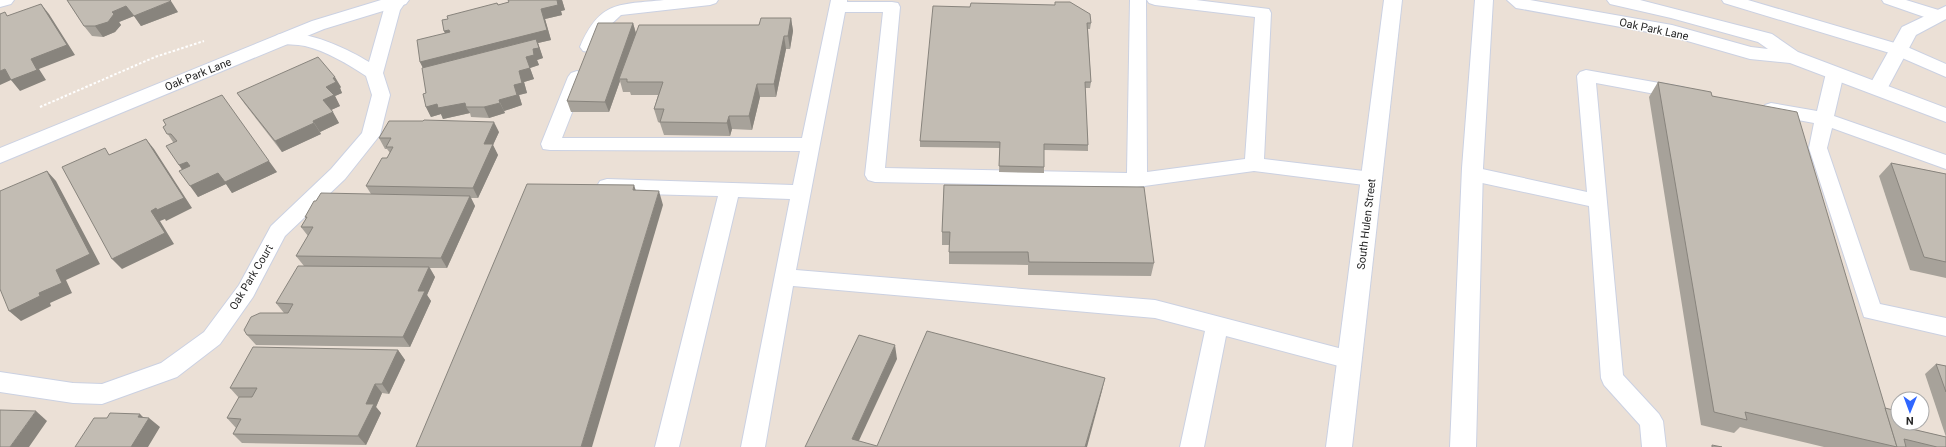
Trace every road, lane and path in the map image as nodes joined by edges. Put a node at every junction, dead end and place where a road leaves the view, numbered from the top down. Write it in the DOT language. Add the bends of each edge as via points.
graph roads {
  1 [pos="5,0"];
  2 [pos="399,0"];
  3 [pos="710,0"];
  4 [pos="1138,0"];
  5 [pos="1155,0"];
  6 [pos="1393,0"];
  7 [pos="1484,0"];
  8 [pos="1516,0"];
  9 [pos="1616,0"];
  10 [pos="1730,0"];
  11 [pos="1890,0"];
  12 [pos="0,2"];
  13 [pos="839,3"];
  14 [pos="899,4"];
  15 [pos="1942,14"];
  16 [pos="283,39"];
  17 [pos="1899,50"];
  18 [pos="1792,57"];
  19 [pos="1946,71"];
  20 [pos="374,72"];
  21 [pos="1835,73"];
  22 [pos="1878,88"];
  23 [pos="1702,97"];
  24 [pos="1756,106"];
  25 [pos="1946,115"];
  26 [pos="1825,119"];
  27 [pos="811,145"];
  28 [pos="0,156"];
  29 [pos="1946,162"];
  30 [pos="1254,164"];
  31 [pos="1473,174"];
  32 [pos="1137,180"];
  33 [pos="1372,180"];
  34 [pos="591,186"];
  35 [pos="730,189"];
  36 [pos="801,192"];
  37 [pos="1598,201"];
  38 [pos="784,278"];
  39 [pos="1217,326"];
  40 [pos="1946,327"];
  41 [pos="1350,360"];
  42 [pos="0,382"];
  43 [pos="667,447"];
  44 [pos="753,447"];
  45 [pos="1192,447"];
  46 [pos="1339,447"];
  47 [pos="1463,447"];
  48 [pos="1654,447"];
  1 -- 12 [label="street"];
  2 -- 16 [label="street, Oak Park Lane" via="318,25"];
  2 -- 20 [label="lane" via="392,9"];
  3 -- 27 [label="lane" via="617,10 604,18 597,27 550,144"];
  4 -- 32 [label="lane"];
  5 -- 30 [label="lane" via="1263,13"];
  6 -- 33 [label="street, South Hulen Street"];
  7 -- 31 [label="street"];
  8 -- 18 [label="street, Oak Park Lane" via="1522,4 1672,32 1750,53"];
  9 -- 18 [label="street, Oak Park Lane" via="1765,38"];
  10 -- 17 [label="lane"];
  11 -- 15 [label="lane"];
  13 -- 14 [label="lane"];
  13 -- 27 [label="lane"];
  14 -- 32 [label="lane" via="875,175"];
  15 -- 17 [label="street" via="1909,31"];
  16 -- 20 [label="lane" via="308,42 350,58"];
  16 -- 28 [label="street, Oak Park Lane"];
  17 -- 19 [label="lane"];
  17 -- 22 [label="street"];
  18 -- 21 [label="street, Oak Park Lane"];
  20 -- 42 [label="lane, Oak Park Court" via="381,95 372,135 338,174 278,231 246,291 212,338 169,370 102,394"];
  21 -- 22 [label="street, Oak Park Lane"];
  21 -- 26 [label="lane"];
  22 -- 25 [label="street, Oak Park Lane"];
  23 -- 37 [label="lane" via="1586,76"];
  24 -- 26 [label="lane"];
  26 -- 29 [label="lane"];
  26 -- 40 [label="lane" via="1818,148 1872,311"];
  27 -- 36 [label="lane"];
  30 -- 32 [label="lane"];
  30 -- 33 [label="lane"];
  31 -- 37 [label="lane"];
  31 -- 47 [label="street"];
  33 -- 41 [label="street, South Hulen Street"];
  34 -- 35 [label="lane"];
  35 -- 36 [label="lane"];
  35 -- 43 [label="lane"];
  36 -- 38 [label="lane"];
  37 -- 48 [label="lane" via="1612,378 1651,421"];
  38 -- 39 [label="lane" via="1155,309"];
  38 -- 44 [label="lane"];
  39 -- 41 [label="lane"];
  39 -- 45 [label="lane"];
  41 -- 46 [label="street, South Hulen Street"];
}
